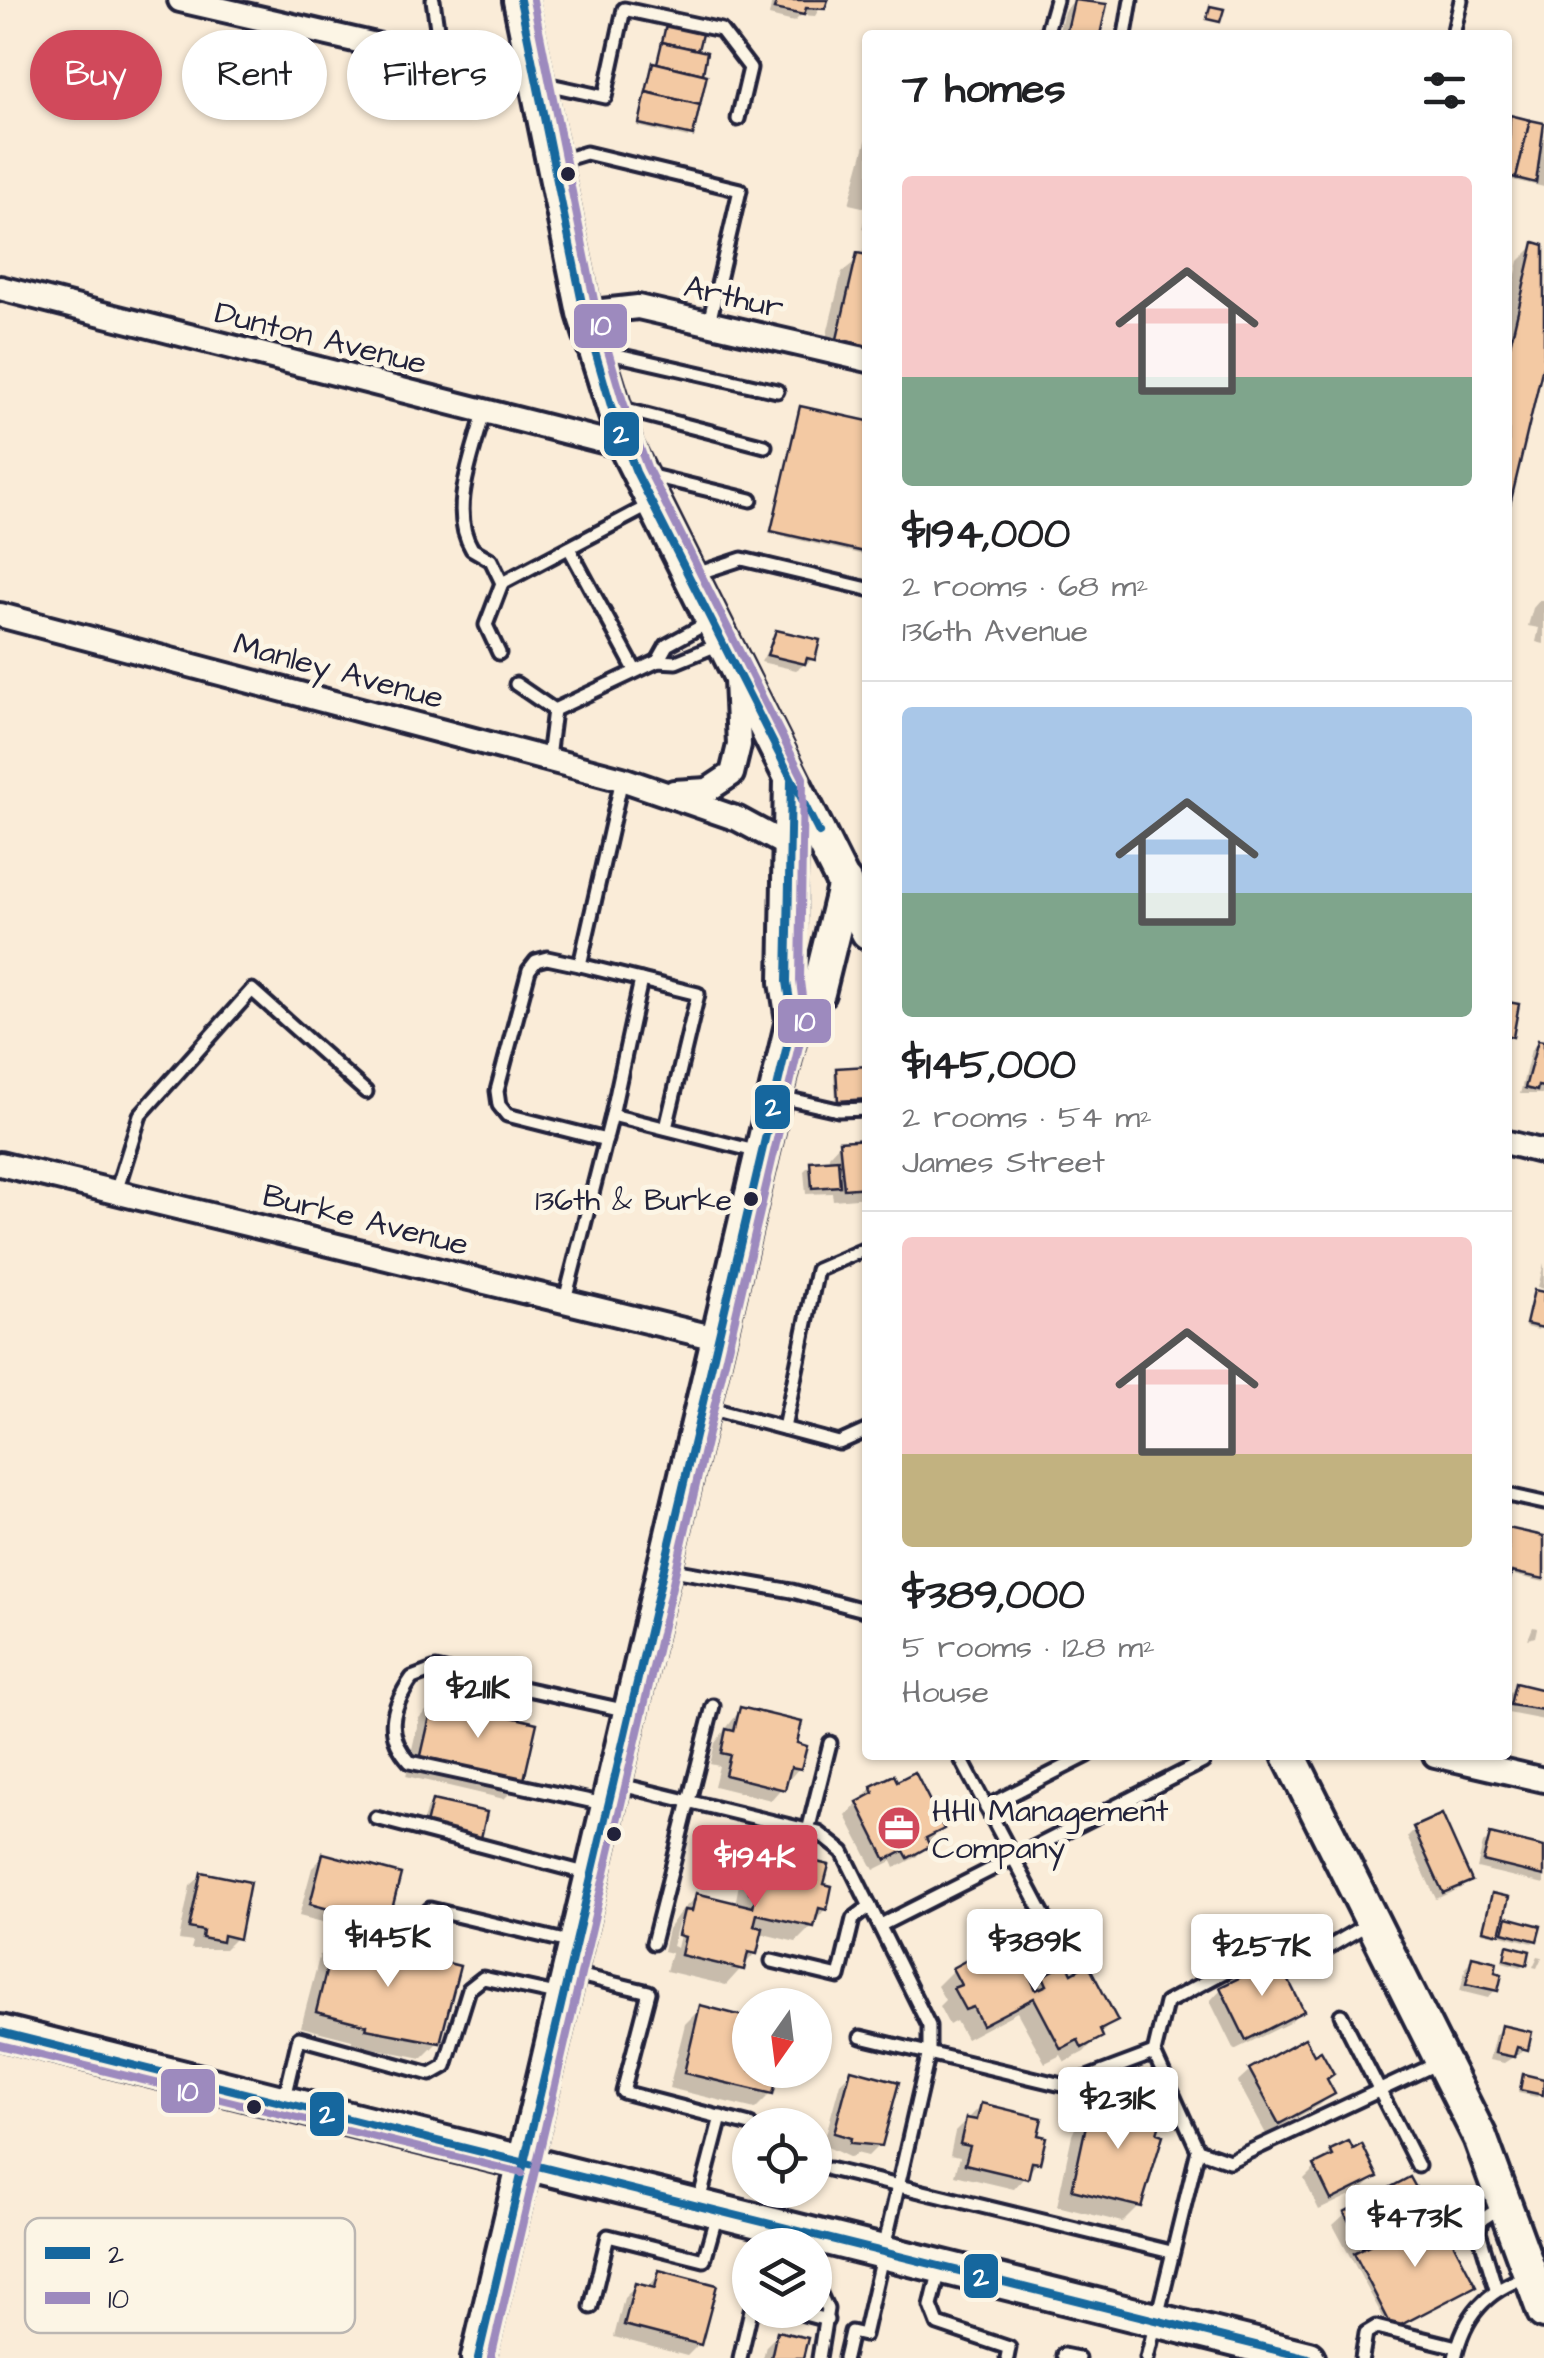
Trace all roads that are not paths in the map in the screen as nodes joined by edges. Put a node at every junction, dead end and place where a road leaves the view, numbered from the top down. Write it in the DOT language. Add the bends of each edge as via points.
graph roads {
  1 [pos="180,0"];
  2 [pos="432,0"];
  3 [pos="520,0"];
  4 [pos="1056,0"];
  5 [pos="1131,0"];
  6 [pos="1461,0"];
  7 [pos="437,30"];
  8 [pos="1047,30"];
  9 [pos="1125,30"];
  10 [pos="1454,30"];
  11 [pos="347,39"];
  12 [pos="522,79"];
  13 [pos="537,82"];
  14 [pos="738,120"];
  15 [pos="552,163"];
  16 [pos="0,288"];
  17 [pos="584,313"];
  18 [pos="709,324"];
  19 [pos="593,350"];
  20 [pos="862,359"];
  21 [pos="776,391"];
  22 [pos="610,406"];
  23 [pos="484,412"];
  24 [pos="765,446"];
  25 [pos="631,460"];
  26 [pos="751,500"];
  27 [pos="652,504"];
  28 [pos="569,548"];
  29 [pos="688,577"];
  30 [pos="502,582"];
  31 [pos="862,588"];
  32 [pos="0,615"];
  33 [pos="723,646"];
  34 [pos="499,654"];
  35 [pos="658,661"];
  36 [pos="636,670"];
  37 [pos="516,684"];
  38 [pos="554,710"];
  39 [pos="548,758"];
  40 [pos="622,779"];
  41 [pos="792,781"];
  42 [pos="661,792"];
  43 [pos="788,846"];
  44 [pos="845,883"];
  45 [pos="862,919"];
  46 [pos="580,965"];
  47 [pos="641,980"];
  48 [pos="792,1020"];
  49 [pos="366,1092"];
  50 [pos="772,1094"];
  51 [pos="862,1109"];
  52 [pos="612,1114"];
  53 [pos="666,1128"];
  54 [pos="606,1140"];
  55 [pos="1512,1145"];
  56 [pos="759,1152"];
  57 [pos="1544,1152"];
  58 [pos="0,1164"];
  59 [pos="116,1192"];
  60 [pos="862,1251"];
  61 [pos="565,1300"];
  62 [pos="716,1338"];
  63 [pos="700,1406"];
  64 [pos="784,1428"];
  65 [pos="862,1433"];
  66 [pos="1512,1495"];
  67 [pos="1544,1503"];
  68 [pos="663,1568"];
  69 [pos="862,1609"];
  70 [pos="713,1706"];
  71 [pos="630,1711"];
  72 [pos="830,1743"];
  73 [pos="962,1760"];
  74 [pos="1078,1760"];
  75 [pos="1202,1760"];
  76 [pos="1291,1760"];
  77 [pos="1457,1760"];
  78 [pos="1544,1780"];
  79 [pos="611,1794"];
  80 [pos="689,1802"];
  81 [pos="986,1807"];
  82 [pos="376,1818"];
  83 [pos="808,1831"];
  84 [pos="1013,1858"];
  85 [pos="593,1875"];
  86 [pos="870,1906"];
  87 [pos="430,1909"];
  88 [pos="1372,1922"];
  89 [pos="881,1925"];
  90 [pos="652,1943"];
  91 [pos="1061,1948"];
  92 [pos="772,1961"];
  93 [pos="571,1971"];
  94 [pos="1341,2016"];
  95 [pos="0,2032"];
  96 [pos="861,2037"];
  97 [pos="930,2052"];
  98 [pos="1154,2053"];
  99 [pos="1442,2061"];
  100 [pos="1380,2091"];
  101 [pos="284,2102"];
  102 [pos="722,2117"];
  103 [pos="732,2120"];
  104 [pos="1198,2150"];
  105 [pos="525,2161"];
  106 [pos="1418,2166"];
  107 [pos="832,2170"];
  108 [pos="900,2187"];
  109 [pos="1505,2205"];
  110 [pos="708,2207"];
  111 [pos="772,2228"];
  112 [pos="832,2243"];
  113 [pos="886,2252"];
  114 [pos="1171,2252"];
  115 [pos="941,2265"];
  116 [pos="1530,2275"];
  117 [pos="1496,2289"];
  118 [pos="591,2307"];
  119 [pos="1544,2312"];
  120 [pos="1156,2320"];
  121 [pos="747,2328"];
  122 [pos="825,2328"];
  123 [pos="1456,2352"];
  124 [pos="1063,2354"];
  125 [pos="478,2358"];
  126 [pos="740,2358"];
  127 [pos="819,2358"];
  128 [pos="844,2358"];
  129 [pos="1006,2358"];
  130 [pos="1078,2358"];
  131 [pos="1147,2358"];
  132 [pos="1308,2358"];
  133 [pos="1362,2358"];
  1 -- 11 [label="street"];
  2 -- 7 [label="lane"];
  3 -- 13 [label="street"];
  4 -- 8 [label="lane"];
  5 -- 9 [label="lane"];
  6 -- 10 [label="lane"];
  12 -- 13 [label="street"];
  13 -- 14 [label="lane" via="605,97 624,9 721,30 750,68"];
  13 -- 15 [label="street"];
  15 -- 17 [label="street"];
  15 -- 18 [label="lane" via="586,153 740,190"];
  16 -- 23 [label="street, Dunton Avenue"];
  17 -- 18 [label="street, Arthur" via="638,307"];
  17 -- 19 [label="street"];
  18 -- 20 [label="street, Arthur"];
  19 -- 21 [label="lane"];
  19 -- 22 [label="street"];
  22 -- 24 [label="lane"];
  22 -- 25 [label="street"];
  23 -- 25 [label="street, Dunton Avenue"];
  23 -- 30 [label="lane" via="462,522 472,549 491,560"];
  25 -- 26 [label="lane"];
  25 -- 27 [label="street"];
  27 -- 28 [label="lane"];
  27 -- 29 [label="street"];
  28 -- 30 [label="lane"];
  28 -- 36 [label="lane"];
  29 -- 31 [label="lane" via="742,559"];
  29 -- 33 [label="street"];
  30 -- 34 [label="lane" via="486,625"];
  32 -- 39 [label="street, Manley Avenue"];
  33 -- 35 [label="lane" via="676,662"];
  33 -- 35 [label="lane" via="666,645"];
  33 -- 41 [label="street"];
  33 -- 42 [label="street, Manley Avenue" via="739,745 732,774 708,790"];
  35 -- 36 [label="lane"];
  36 -- 38 [label="lane"];
  37 -- 38 [label="lane"];
  38 -- 39 [label="lane"];
  39 -- 40 [label="street, Manley Avenue"];
  40 -- 42 [label="street, Manley Avenue"];
  40 -- 46 [label="lane"];
  41 -- 43 [label="street"];
  41 -- 44 [label="street"];
  42 -- 43 [label="street, Manley Avenue" via="754,826"];
  43 -- 48 [label="street"];
  44 -- 45 [label="street"];
  44 -- 48 [label="street" via="818,993"];
  46 -- 47 [label="lane"];
  46 -- 54 [label="lane" via="547,958 530,970 497,1091 499,1105 507,1114"];
  47 -- 52 [label="lane"];
  47 -- 53 [label="lane" via="698,994"];
  48 -- 50 [label="street"];
  49 -- 59 [label="lane" via="252,990 140,1115"];
  50 -- 51 [label="lane"];
  50 -- 56 [label="street"];
  52 -- 53 [label="lane"];
  52 -- 54 [label="lane"];
  53 -- 56 [label="lane"];
  54 -- 61 [label="lane"];
  55 -- 57 [label="street"];
  56 -- 62 [label="street"];
  58 -- 59 [label="street, Burke Avenue"];
  59 -- 61 [label="street, Burke Avenue"];
  60 -- 64 [label="lane" via="816,1270"];
  61 -- 62 [label="street, Burke Avenue"];
  62 -- 63 [label="street"];
  63 -- 64 [label="lane"];
  63 -- 68 [label="street"];
  64 -- 65 [label="lane" via="839,1443"];
  66 -- 67 [label="lane"];
  68 -- 69 [label="lane"];
  68 -- 71 [label="street"];
  70 -- 80 [label="lane"];
  71 -- 79 [label="street"];
  71 -- 79 [label="lane" via="436,1669 412,1678 392,1713 394,1744 410,1762"];
  72 -- 83 [label="lane"];
  73 -- 81 [label="lane"];
  74 -- 81 [label="lane"];
  75 -- 84 [label="lane"];
  76 -- 88 [label="street"];
  77 -- 78 [label="street"];
  79 -- 80 [label="lane"];
  79 -- 85 [label="street"];
  80 -- 83 [label="lane"];
  80 -- 90 [label="lane"];
  81 -- 84 [label="lane"];
  82 -- 85 [label="lane"];
  83 -- 86 [label="lane" via="843,1852"];
  84 -- 89 [label="lane"];
  84 -- 91 [label="lane"];
  85 -- 93 [label="street"];
  86 -- 89 [label="lane"];
  86 -- 92 [label="lane" via="853,1919 840,1977"];
  87 -- 93 [label="lane"];
  88 -- 98 [label="lane" via="1317,1954 1303,1930 1166,2003"];
  88 -- 99 [label="street"];
  89 -- 97 [label="lane" via="929,2026"];
  93 -- 101 [label="lane" via="483,1978 468,1989 445,2066 430,2074 299,2038"];
  93 -- 102 [label="lane" via="649,1992 623,2092"];
  93 -- 105 [label="street"];
  94 -- 100 [label="lane"];
  95 -- 101 [label="street"];
  96 -- 97 [label="lane"];
  97 -- 98 [label="lane" via="1066,2086"];
  97 -- 108 [label="lane"];
  98 -- 104 [label="lane"];
  99 -- 100 [label="lane"];
  99 -- 109 [label="street"];
  100 -- 104 [label="lane" via="1230,2161"];
  100 -- 106 [label="lane"];
  101 -- 105 [label="street"];
  102 -- 103 [label="lane"];
  102 -- 110 [label="lane"];
  104 -- 114 [label="lane"];
  105 -- 110 [label="street"];
  105 -- 125 [label="street"];
  107 -- 108 [label="lane"];
  108 -- 113 [label="lane"];
  108 -- 114 [label="lane"];
  109 -- 116 [label="street"];
  109 -- 117 [label="lane" via="1481,2220 1479,2232"];
  110 -- 111 [label="street"];
  110 -- 118 [label="lane" via="704,2260 608,2236"];
  112 -- 113 [label="street"];
  113 -- 115 [label="street"];
  113 -- 128 [label="lane" via="864,2335 852,2332"];
  114 -- 120 [label="lane"];
  115 -- 120 [label="street"];
  115 -- 129 [label="lane" via="931,2306 938,2324 1009,2348"];
  116 -- 117 [label="lane"];
  116 -- 119 [label="street"];
  117 -- 123 [label="lane" via="1466,2322"];
  120 -- 131 [label="lane"];
  120 -- 132 [label="street"];
  121 -- 126 [label="lane"];
  122 -- 127 [label="lane"];
  123 -- 133 [label="lane" via="1376,2327 1366,2333"];
  124 -- 130 [label="lane"];
}
